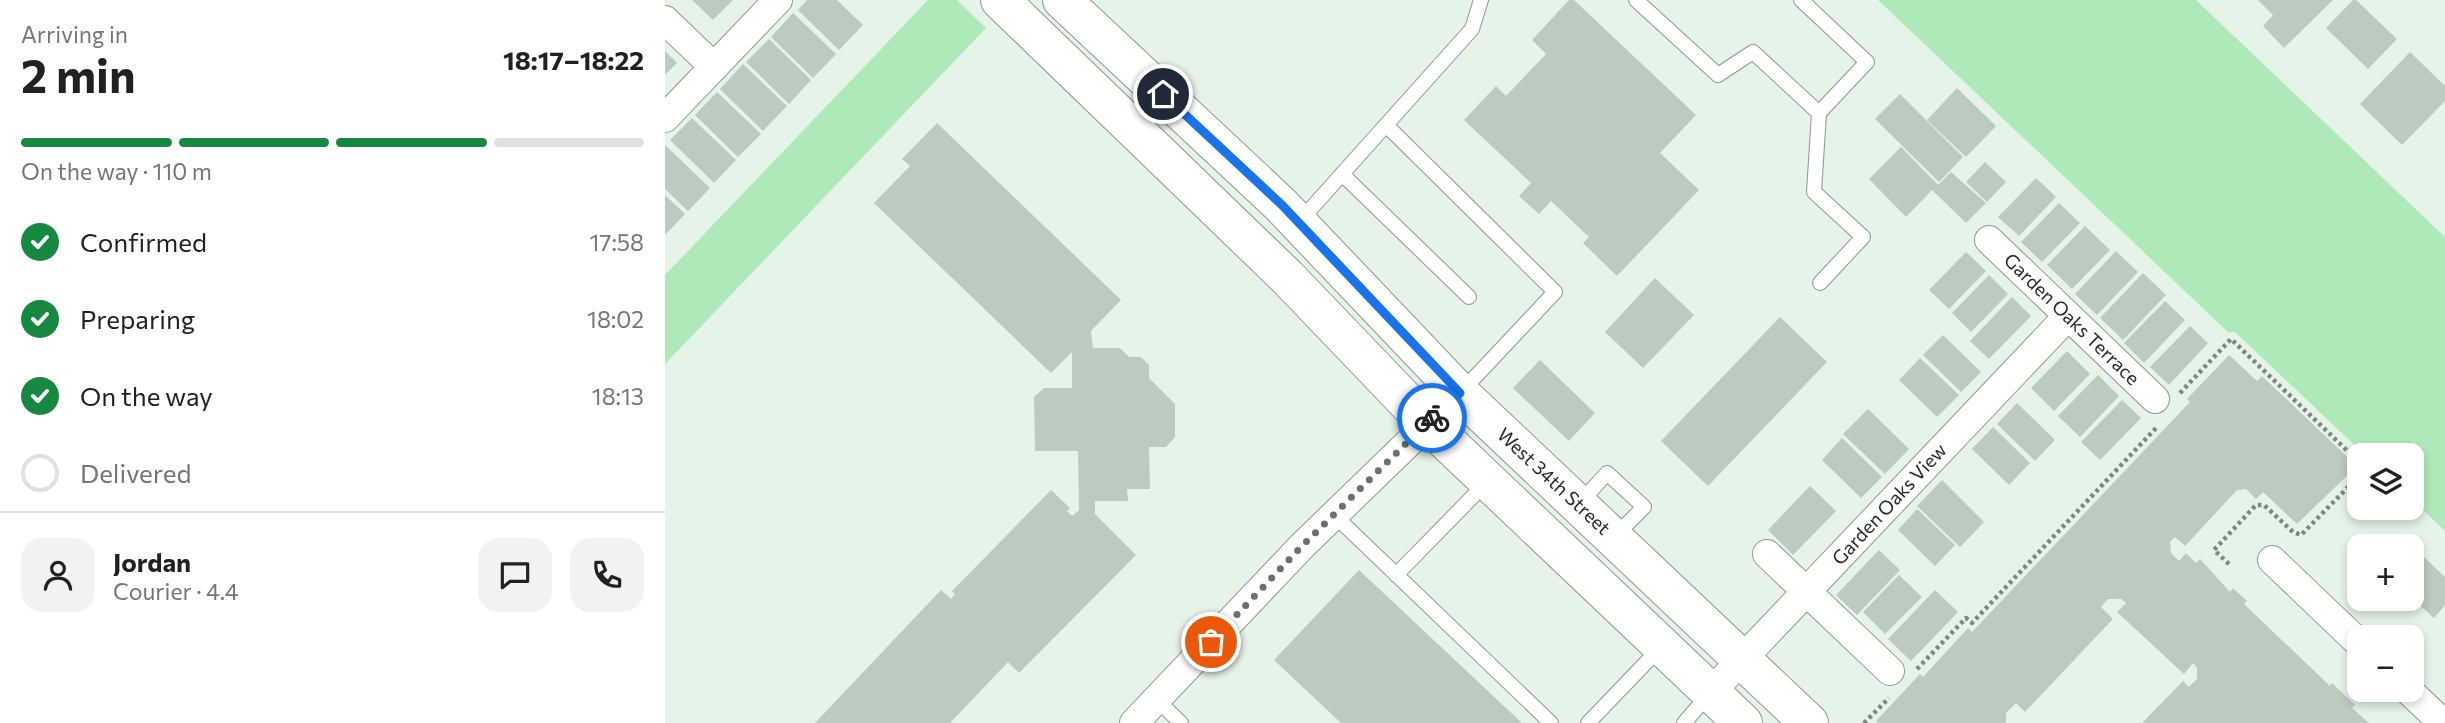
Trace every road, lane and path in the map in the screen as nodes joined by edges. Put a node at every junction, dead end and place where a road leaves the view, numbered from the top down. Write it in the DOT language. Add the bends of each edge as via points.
graph roads {
  1 [pos="778,0"];
  2 [pos="1000,0"];
  3 [pos="1481,0"];
  4 [pos="1636,0"];
  5 [pos="1801,0"];
  6 [pos="1070,7"];
  7 [pos="665,20"];
  8 [pos="1048,45"];
  9 [pos="714,67"];
  10 [pos="1163,94"];
  11 [pos="1819,113"];
  12 [pos="665,118"];
  13 [pos="1386,125"];
  14 [pos="1133,128"];
  15 [pos="1342,174"];
  16 [pos="1298,223"];
  17 [pos="1989,240"];
  18 [pos="1820,283"];
  19 [pos="1469,297"];
  20 [pos="2068,316"];
  21 [pos="1460,393"];
  22 [pos="2167,406"];
  23 [pos="1427,423"];
  24 [pos="2347,450"];
  25 [pos="1488,481"];
  26 [pos="2347,488"];
  27 [pos="1334,515"];
  28 [pos="1767,555"];
  29 [pos="2272,560"];
  30 [pos="2229,564"];
  31 [pos="1396,575"];
  32 [pos="1806,592"];
  33 [pos="2347,632"];
  34 [pos="1662,646"];
  35 [pos="1742,659"];
  36 [pos="1897,681"];
  37 [pos="1711,692"];
  38 [pos="1156,699"];
  39 [pos="2421,702"];
  40 [pos="1134,723"];
  41 [pos="1181,723"];
  42 [pos="1551,723"];
  43 [pos="1588,723"];
  44 [pos="1684,723"];
  45 [pos="1743,723"];
  46 [pos="1809,723"];
  47 [pos="1864,723"];
  48 [pos="2443,723"];
  1 -- 9 [label="street"];
  2 -- 8 [label="main road"];
  3 -- 13 [label="lane" via="1472,29"];
  4 -- 11 [label="lane" via="1718,75 1753,52"];
  5 -- 11 [label="lane" via="1867,62"];
  6 -- 8 [label="main road"];
  6 -- 10 [label="main road, West 34th Street"];
  7 -- 9 [label="street"];
  8 -- 14 [label="main road"];
  9 -- 12 [label="street"];
  10 -- 14 [label="main road"];
  10 -- 16 [label="main road, West 34th Street"];
  11 -- 18 [label="lane" via="1814,192 1863,237"];
  13 -- 15 [label="lane"];
  13 -- 21 [label="lane" via="1555,292"];
  14 -- 23 [label="main road" via="1288,278"];
  15 -- 16 [label="lane"];
  15 -- 19 [label="lane"];
  16 -- 21 [label="main road, West 34th Street"];
  17 -- 20 [label="street, Garden Oaks Terrace"];
  20 -- 22 [label="street, Garden Oaks Terrace"];
  20 -- 32 [label="street, Garden Oaks View"];
  21 -- 23 [label="street"];
  21 -- 35 [label="main road, West 34th Street"];
  22 -- 24 [label="path" via="2231,340"];
  22 -- 36 [label="path" via="1972,623 1966,618"];
  23 -- 25 [label="main road"];
  23 -- 27 [label="street"];
  25 -- 31 [label="lane"];
  25 -- 34 [label="main road"];
  26 -- 30 [label="path" via="2301,535 2264,505 2256,505 2214,550"];
  27 -- 31 [label="lane"];
  27 -- 38 [label="street"];
  28 -- 32 [label="street"];
  29 -- 33 [label="street"];
  31 -- 42 [label="lane"];
  32 -- 35 [label="street, Garden Oaks View"];
  32 -- 36 [label="street"];
  34 -- 37 [label="main road"];
  34 -- 43 [label="lane"];
  35 -- 37 [label="street, Garden Oaks View"];
  35 -- 46 [label="main road, West 34th Street"];
  36 -- 47 [label="path"];
  37 -- 44 [label="lane"];
  37 -- 45 [label="main road"];
  38 -- 40 [label="street"];
  38 -- 41 [label="lane"];
  39 -- 48 [label="street"];
}
